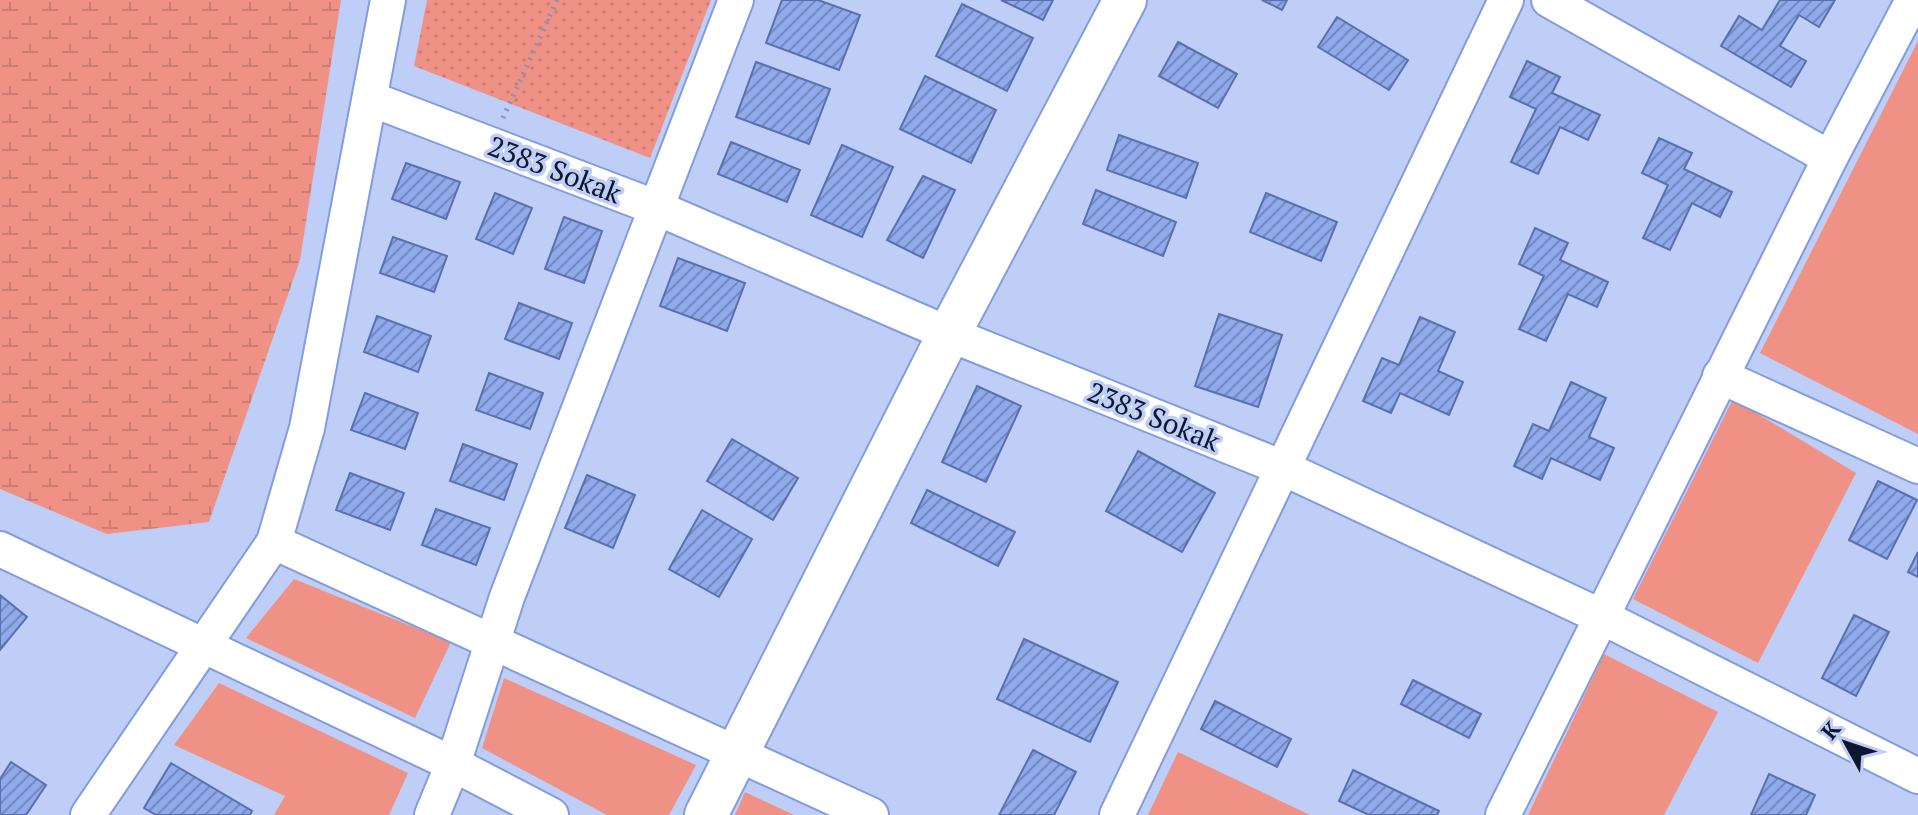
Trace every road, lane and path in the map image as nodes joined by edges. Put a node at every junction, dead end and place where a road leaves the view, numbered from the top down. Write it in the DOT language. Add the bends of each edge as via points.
graph roads {
  1 [pos="388,0"];
  2 [pos="557,0"];
  3 [pos="736,0"];
  4 [pos="1125,0"];
  5 [pos="1506,0"];
  6 [pos="1549,0"];
  7 [pos="1913,0"];
  8 [pos="371,99"];
  9 [pos="491,145"];
  10 [pos="1830,158"];
  11 [pos="657,208"];
  12 [pos="949,334"];
  13 [pos="1720,376"];
  14 [pos="1918,466"];
  15 [pos="1283,468"];
  16 [pos="274,542"];
  17 [pos="0,549"];
  18 [pos="1600,616"];
  19 [pos="493,642"];
  20 [pos="202,647"];
  21 [pos="737,754"];
  22 [pos="453,764"];
  23 [pos="1918,776"];
  24 [pos="88,815"];
  25 [pos="432,815"];
  26 [pos="551,815"];
  27 [pos="706,815"];
  28 [pos="871,815"];
  29 [pos="1117,815"];
  30 [pos="1503,815"];
  1 -- 8 [label="street"];
  2 -- 9 [label="path"];
  3 -- 11 [label="street"];
  4 -- 12 [label="street"];
  5 -- 15 [label="street"];
  6 -- 10 [label="street"];
  7 -- 10 [label="street"];
  8 -- 9 [label="street, 2383 Sokak"];
  8 -- 16 [label="street" via="307,428"];
  9 -- 11 [label="street, 2383 Sokak"];
  10 -- 13 [label="street"];
  11 -- 12 [label="street, 2383 Sokak"];
  11 -- 19 [label="street"];
  12 -- 15 [label="street, 2383 Sokak"];
  12 -- 21 [label="street"];
  13 -- 14 [label="street"];
  13 -- 18 [label="street"];
  15 -- 18 [label="street, 2383 Sokak"];
  15 -- 29 [label="street"];
  16 -- 19 [label="street"];
  16 -- 20 [label="street"];
  17 -- 20 [label="street"];
  18 -- 23 [label="street, 2383 Sokak"];
  18 -- 30 [label="street"];
  19 -- 21 [label="street"];
  19 -- 22 [label="street"];
  20 -- 22 [label="street"];
  20 -- 24 [label="street"];
  21 -- 27 [label="street"];
  21 -- 28 [label="street"];
  22 -- 25 [label="street"];
  22 -- 26 [label="street"];
}
